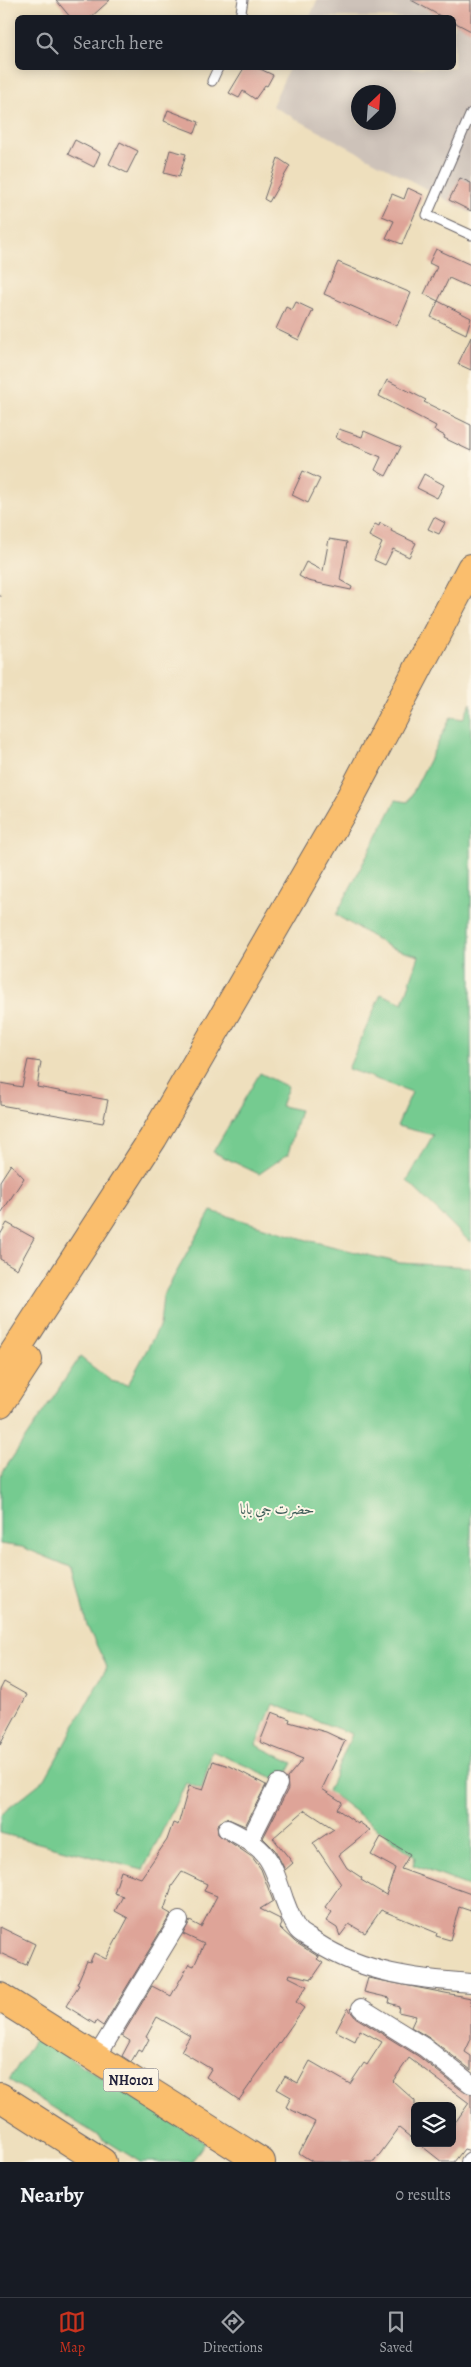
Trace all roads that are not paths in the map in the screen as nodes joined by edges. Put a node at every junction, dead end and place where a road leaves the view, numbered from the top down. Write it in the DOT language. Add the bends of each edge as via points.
graph roads {
  1 [pos="243,0"];
  2 [pos="240,15"];
  3 [pos="217,70"];
  4 [pos="212,80"];
  5 [pos="471,114"];
  6 [pos="471,236"];
  7 [pos="471,568"];
  8 [pos="471,597"];
  9 [pos="232,1019"];
  10 [pos="0,1374"];
  11 [pos="0,1403"];
  12 [pos="278,1784"];
  13 [pos="227,1828"];
  14 [pos="250,1840"];
  15 [pos="179,1921"];
  16 [pos="471,1983"];
  17 [pos="0,1998"];
  18 [pos="361,2008"];
  19 [pos="96,2058"];
  20 [pos="471,2084"];
  21 [pos="0,2097"];
  22 [pos="102,2162"];
  23 [pos="261,2162"];
  1 -- 2 [label="lane"];
  3 -- 4 [label="lane"];
  5 -- 6 [label="lane" via="427,215"];
  7 -- 9 [label="main road"];
  8 -- 9 [label="main road" via="358,813"];
  9 -- 10 [label="main road"];
  9 -- 11 [label="main road"];
  12 -- 14 [label="street"];
  13 -- 14 [label="street"];
  14 -- 16 [label="street" via="271,1861 299,1931 334,1954 378,1971"];
  15 -- 19 [label="street"];
  17 -- 19 [label="main road, NH0101"];
  18 -- 20 [label="street" via="424,2047"];
  19 -- 23 [label="main road, NH0101"];
  21 -- 22 [label="main road"];
}
